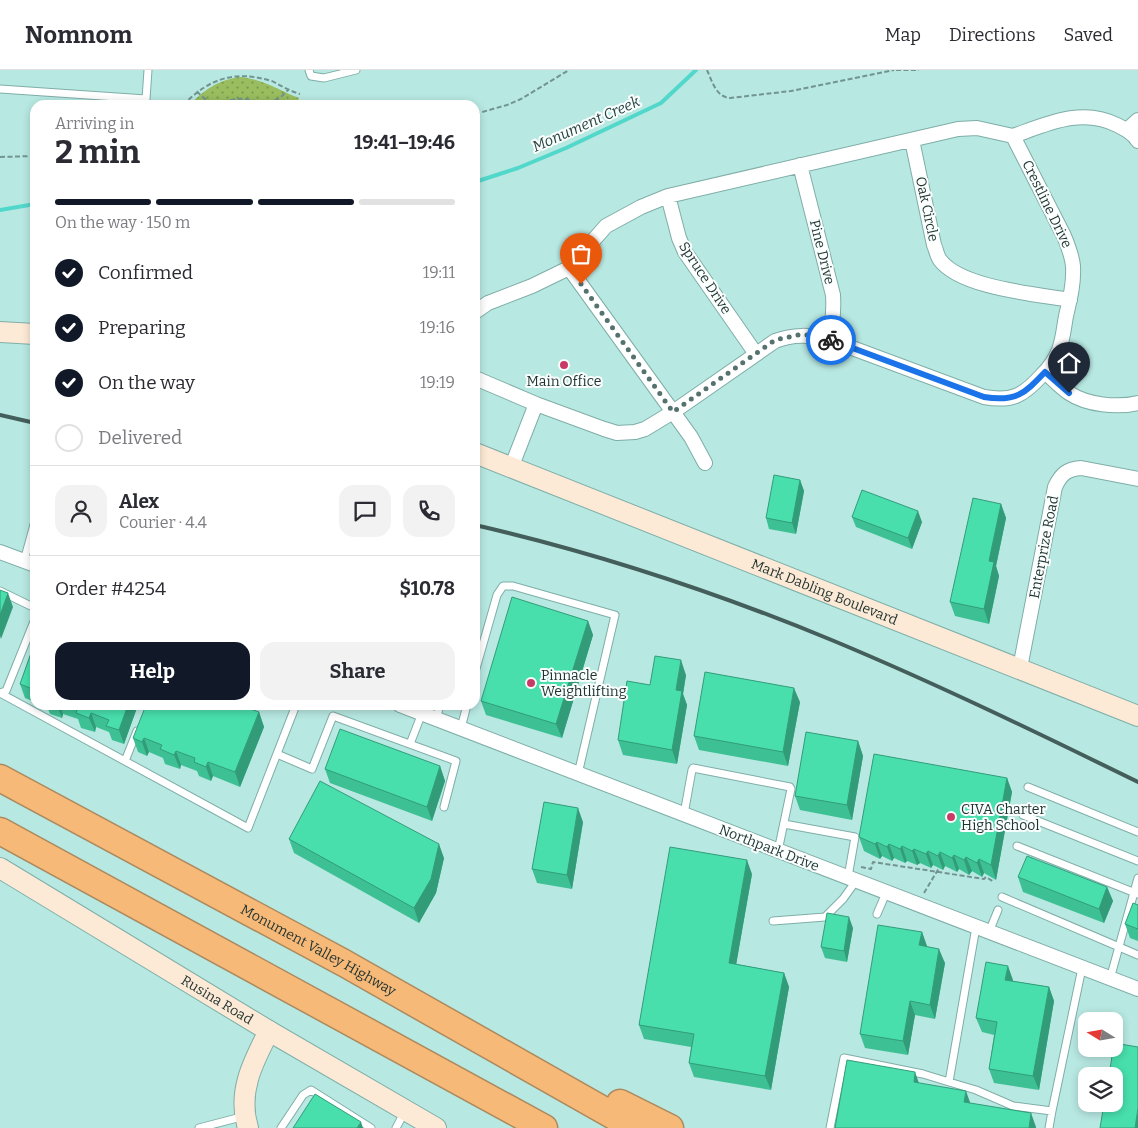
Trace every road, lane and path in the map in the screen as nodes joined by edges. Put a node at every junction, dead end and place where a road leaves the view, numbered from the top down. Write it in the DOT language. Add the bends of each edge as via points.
graph roads {
  1 [pos="148,70"];
  2 [pos="309,70"];
  3 [pos="356,70"];
  4 [pos="569,70"];
  5 [pos="707,70"];
  6 [pos="895,70"];
  7 [pos="919,70"];
  8 [pos="0,89"];
  9 [pos="288,90"];
  10 [pos="197,91"];
  11 [pos="300,94"];
  12 [pos="188,100"];
  13 [pos="207,100"];
  14 [pos="230,100"];
  15 [pos="252,100"];
  16 [pos="276,100"];
  17 [pos="480,113"];
  18 [pos="1138,120"];
  19 [pos="1127,130"];
  20 [pos="1013,136"];
  21 [pos="912,140"];
  22 [pos="1138,141"];
  23 [pos="30,156"];
  24 [pos="0,157"];
  25 [pos="800,166"];
  26 [pos="668,196"];
  27 [pos="569,268"];
  28 [pos="1070,300"];
  29 [pos="480,309"];
  30 [pos="0,332"];
  31 [pos="30,334"];
  32 [pos="828,339"];
  33 [pos="756,354"];
  34 [pos="1045,372"];
  35 [pos="480,380"];
  36 [pos="1138,403"];
  37 [pos="536,404"];
  38 [pos="673,412"];
  39 [pos="480,456"];
  40 [pos="705,463"];
  41 [pos="511,468"];
  42 [pos="1138,479"];
  43 [pos="0,552"];
  44 [pos="30,563"];
  45 [pos="0,591"];
  46 [pos="30,606"];
  47 [pos="30,631"];
  48 [pos="480,654"];
  49 [pos="1020,668"];
  50 [pos="0,693"];
  51 [pos="30,709"];
  52 [pos="31,710"];
  53 [pos="294,710"];
  54 [pos="414,710"];
  55 [pos="439,710"];
  56 [pos="466,710"];
  57 [pos="422,713"];
  58 [pos="1137,713"];
  59 [pos="436,719"];
  60 [pos="141,721"];
  61 [pos="461,728"];
  62 [pos="410,744"];
  63 [pos="276,754"];
  64 [pos="125,761"];
  65 [pos="578,774"];
  66 [pos="0,778"];
  67 [pos="1028,787"];
  68 [pos="444,807"];
  69 [pos="684,815"];
  70 [pos="1023,816"];
  71 [pos="784,824"];
  72 [pos="0,831"];
  73 [pos="1138,832"];
  74 [pos="1017,846"];
  75 [pos="778,851"];
  76 [pos="1138,861"];
  77 [pos="861,866"];
  78 [pos="0,868"];
  79 [pos="939,868"];
  80 [pos="937,872"];
  81 [pos="1138,878"];
  82 [pos="852,880"];
  83 [pos="994,882"];
  84 [pos="886,893"];
  85 [pos="1136,893"];
  86 [pos="923,896"];
  87 [pos="1002,897"];
  88 [pos="998,910"];
  89 [pos="877,914"];
  90 [pos="773,921"];
  91 [pos="983,930"];
  92 [pos="1119,948"];
  93 [pos="1138,955"];
  94 [pos="1082,968"];
  95 [pos="1110,978"];
  96 [pos="1138,989"];
  97 [pos="450,1022"];
  98 [pos="269,1031"];
  99 [pos="948,1082"];
  100 [pos="406,1110"];
  101 [pos="1052,1112"];
  102 [pos="529,1121"];
  103 [pos="247,1122"];
  104 [pos="199,1128"];
  105 [pos="281,1128"];
  106 [pos="370,1128"];
  107 [pos="396,1128"];
  108 [pos="436,1128"];
  109 [pos="544,1128"];
  110 [pos="635,1128"];
  111 [pos="670,1128"];
  112 [pos="830,1128"];
  113 [pos="1049,1128"];
  1 -- 8 [label="lane" via="146,99"];
  2 -- 3 [label="lane" via="311,76 324,78"];
  4 -- 17 [label="path" via="521,99"];
  5 -- 6 [label="path" via="724,97 734,98 791,91"];
  6 -- 7 [label="path"];
  9 -- 10 [label="path" via="260,77 233,73 219,77"];
  9 -- 11 [label="path"];
  9 -- 16 [label="path"];
  10 -- 12 [label="path"];
  10 -- 13 [label="path"];
  14 -- 15 [label="path"];
  18 -- 19 [label="street"];
  19 -- 20 [label="street" via="1097,118 1078,116"];
  19 -- 22 [label="street"];
  20 -- 21 [label="street" via="976,128"];
  20 -- 28 [label="street, Crestline Drive" via="1070,253"];
  21 -- 25 [label="street"];
  21 -- 28 [label="street, Oak Circle" via="937,263 978,283"];
  23 -- 24 [label="path"];
  25 -- 26 [label="street"];
  25 -- 32 [label="street, Pine Drive" via="833,295 833,324"];
  26 -- 27 [label="street" via="606,226"];
  26 -- 33 [label="street, Spruce Drive" via="685,252"];
  27 -- 29 [label="street"];
  27 -- 38 [label="street"];
  28 -- 34 [label="street, Crestline Drive" via="1060,348"];
  30 -- 31 [label="street"];
  32 -- 33 [label="street, Crestline Drive" via="809,335 786,337 775,340"];
  32 -- 34 [label="street, Crestline Drive" via="995,399 1005,399 1028,390"];
  33 -- 38 [label="street, Crestline Drive"];
  34 -- 36 [label="street" via="1079,398 1117,405"];
  35 -- 37 [label="street, Crestline Drive"];
  37 -- 38 [label="street, Crestline Drive" via="617,432 635,432"];
  37 -- 41 [label="street"];
  38 -- 40 [label="street" via="692,437"];
  39 -- 41 [label="street, Mark Dabling Boulevard"];
  41 -- 49 [label="street, Mark Dabling Boulevard"];
  42 -- 49 [label="street, Enterprize Road" via="1081,468 1073,468 1059,478"];
  43 -- 44 [label="street"];
  45 -- 46 [label="lane"];
  47 -- 50 [label="lane" via="6,691"];
  48 -- 65 [label="lane" via="496,595 503,586 514,586 615,615"];
  49 -- 58 [label="street, Mark Dabling Boulevard"];
  50 -- 51 [label="lane"];
  52 -- 64 [label="lane"];
  53 -- 63 [label="lane"];
  54 -- 57 [label="street, Northpark Drive"];
  55 -- 59 [label="lane"];
  56 -- 61 [label="lane"];
  57 -- 59 [label="street, Northpark Drive"];
  57 -- 62 [label="lane"];
  59 -- 61 [label="street, Northpark Drive"];
  60 -- 64 [label="lane"];
  61 -- 65 [label="street, Northpark Drive"];
  62 -- 63 [label="lane" via="333,716 312,769"];
  62 -- 68 [label="lane" via="456,761"];
  63 -- 64 [label="lane" via="248,828"];
  65 -- 69 [label="street, Northpark Drive"];
  66 -- 97 [label="highway, Monument Valley Highway"];
  67 -- 73 [label="lane"];
  69 -- 71 [label="lane" via="693,768 790,787"];
  69 -- 75 [label="street, Northpark Drive"];
  70 -- 76 [label="lane"];
  71 -- 75 [label="lane"];
  71 -- 82 [label="lane" via="855,837"];
  72 -- 102 [label="highway"];
  74 -- 85 [label="lane"];
  75 -- 82 [label="street, Northpark Drive"];
  77 -- 80 [label="path" via="871,869 873,862"];
  78 -- 98 [label="street, Rusina Road"];
  79 -- 80 [label="path"];
  80 -- 83 [label="path" via="986,878"];
  80 -- 86 [label="path"];
  81 -- 85 [label="lane"];
  82 -- 84 [label="street, Northpark Drive"];
  82 -- 90 [label="lane" via="843,899 825,917"];
  84 -- 89 [label="lane"];
  84 -- 91 [label="street, Northpark Drive"];
  85 -- 92 [label="lane"];
  87 -- 92 [label="lane"];
  88 -- 91 [label="lane"];
  91 -- 94 [label="street, Northpark Drive"];
  91 -- 99 [label="lane"];
  92 -- 93 [label="lane"];
  92 -- 95 [label="lane"];
  94 -- 95 [label="street, Northpark Drive"];
  94 -- 101 [label="lane"];
  95 -- 96 [label="street, Northpark Drive"];
  97 -- 110 [label="highway, Monument Valley Highway"];
  97 -- 111 [label="highway"];
  98 -- 100 [label="street, Rusina Road"];
  98 -- 103 [label="street" via="247,1080 244,1095"];
  99 -- 101 [label="lane" via="1013,1106"];
  99 -- 112 [label="lane" via="844,1058"];
  100 -- 107 [label="lane"];
  100 -- 108 [label="street, Rusina Road"];
  101 -- 113 [label="lane"];
  102 -- 109 [label="highway"];
  103 -- 104 [label="lane"];
  105 -- 106 [label="lane" via="303,1095 311,1090"];
}
